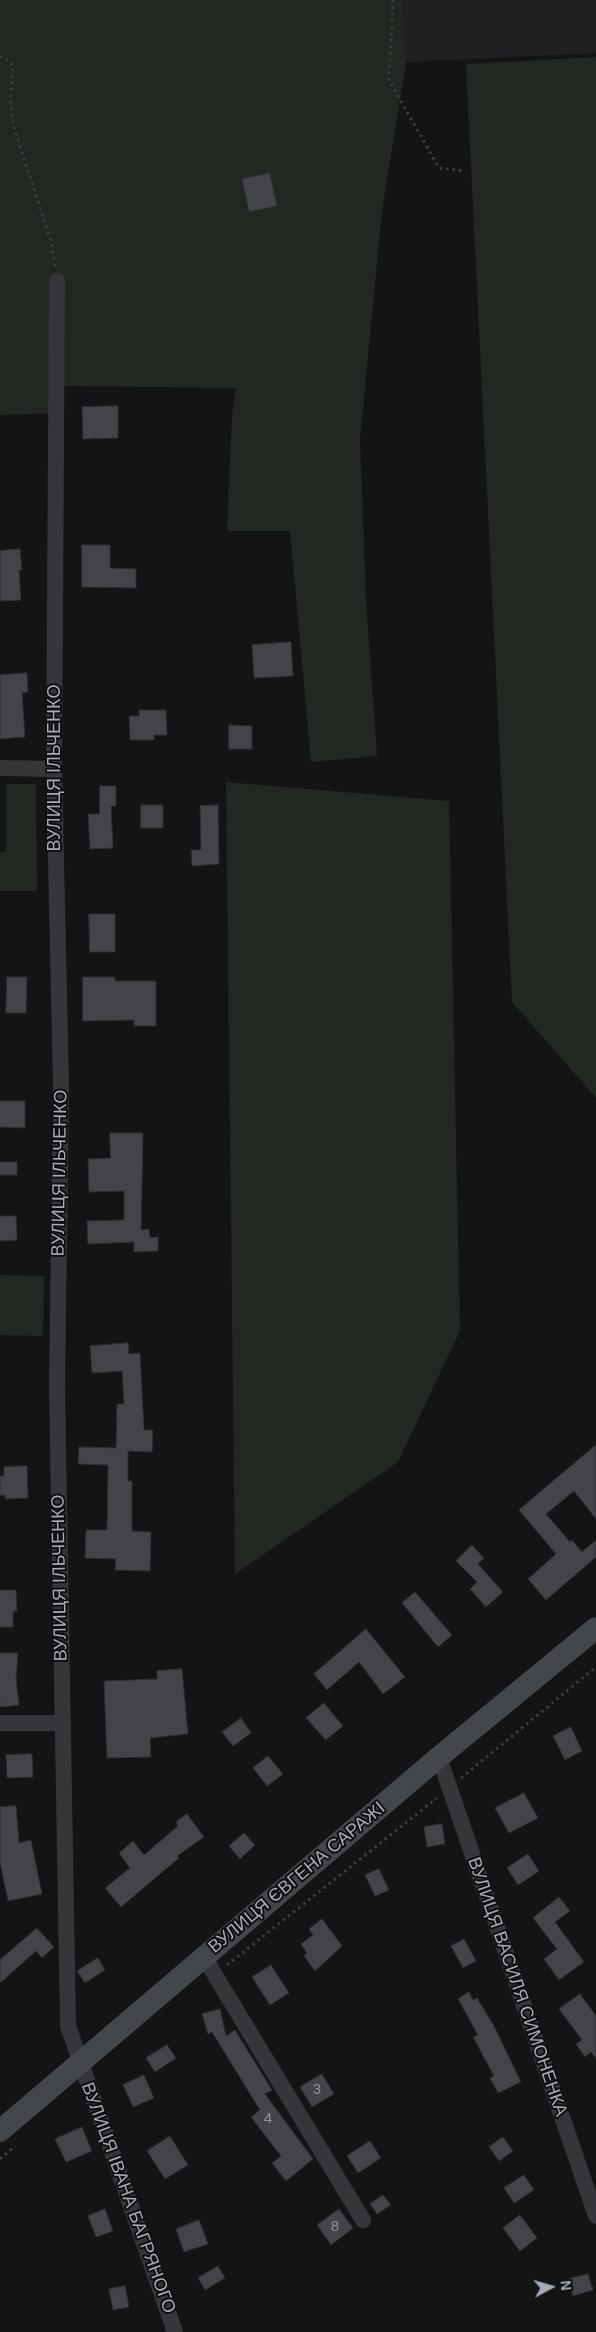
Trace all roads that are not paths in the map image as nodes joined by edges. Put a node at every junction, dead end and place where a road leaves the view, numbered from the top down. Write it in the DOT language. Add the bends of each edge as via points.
graph roads {
  1 [pos="57,281"];
  2 [pos="0,768"];
  3 [pos="54,769"];
  4 [pos="596,1628"];
  5 [pos="0,1723"];
  6 [pos="63,1723"];
  7 [pos="439,1757"];
  8 [pos="209,1966"];
  9 [pos="80,2064"];
  10 [pos="0,2131"];
  11 [pos="596,2216"];
  12 [pos="363,2220"];
  13 [pos="175,2332"];
  1 -- 3 [label="street, ВУЛИЦЯ ІЛЬЧЕНКО"];
  2 -- 3 [label="street"];
  3 -- 6 [label="street, ВУЛИЦЯ ІЛЬЧЕНКО" via="61,1085 57,1387"];
  4 -- 7 [label="main road, ВУЛИЦЯ ЄВГЕНА САРАЖІ"];
  5 -- 6 [label="street"];
  6 -- 9 [label="street, ВУЛИЦЯ ІЛЬЧЕНКО" via="68,2026"];
  7 -- 8 [label="main road, ВУЛИЦЯ ЄВГЕНА САРАЖІ"];
  7 -- 11 [label="street, ВУЛИЦЯ ВАСИЛЯ СИМОНЕНКА"];
  8 -- 9 [label="main road, ВУЛИЦЯ ЄВГЕНА САРАЖІ"];
  8 -- 12 [label="street"];
  9 -- 10 [label="main road, ВУЛИЦЯ ЄВГЕНА САРАЖІ"];
  9 -- 13 [label="street, ВУЛИЦЯ ІВАНА БАГРЯНОГО"];
}
